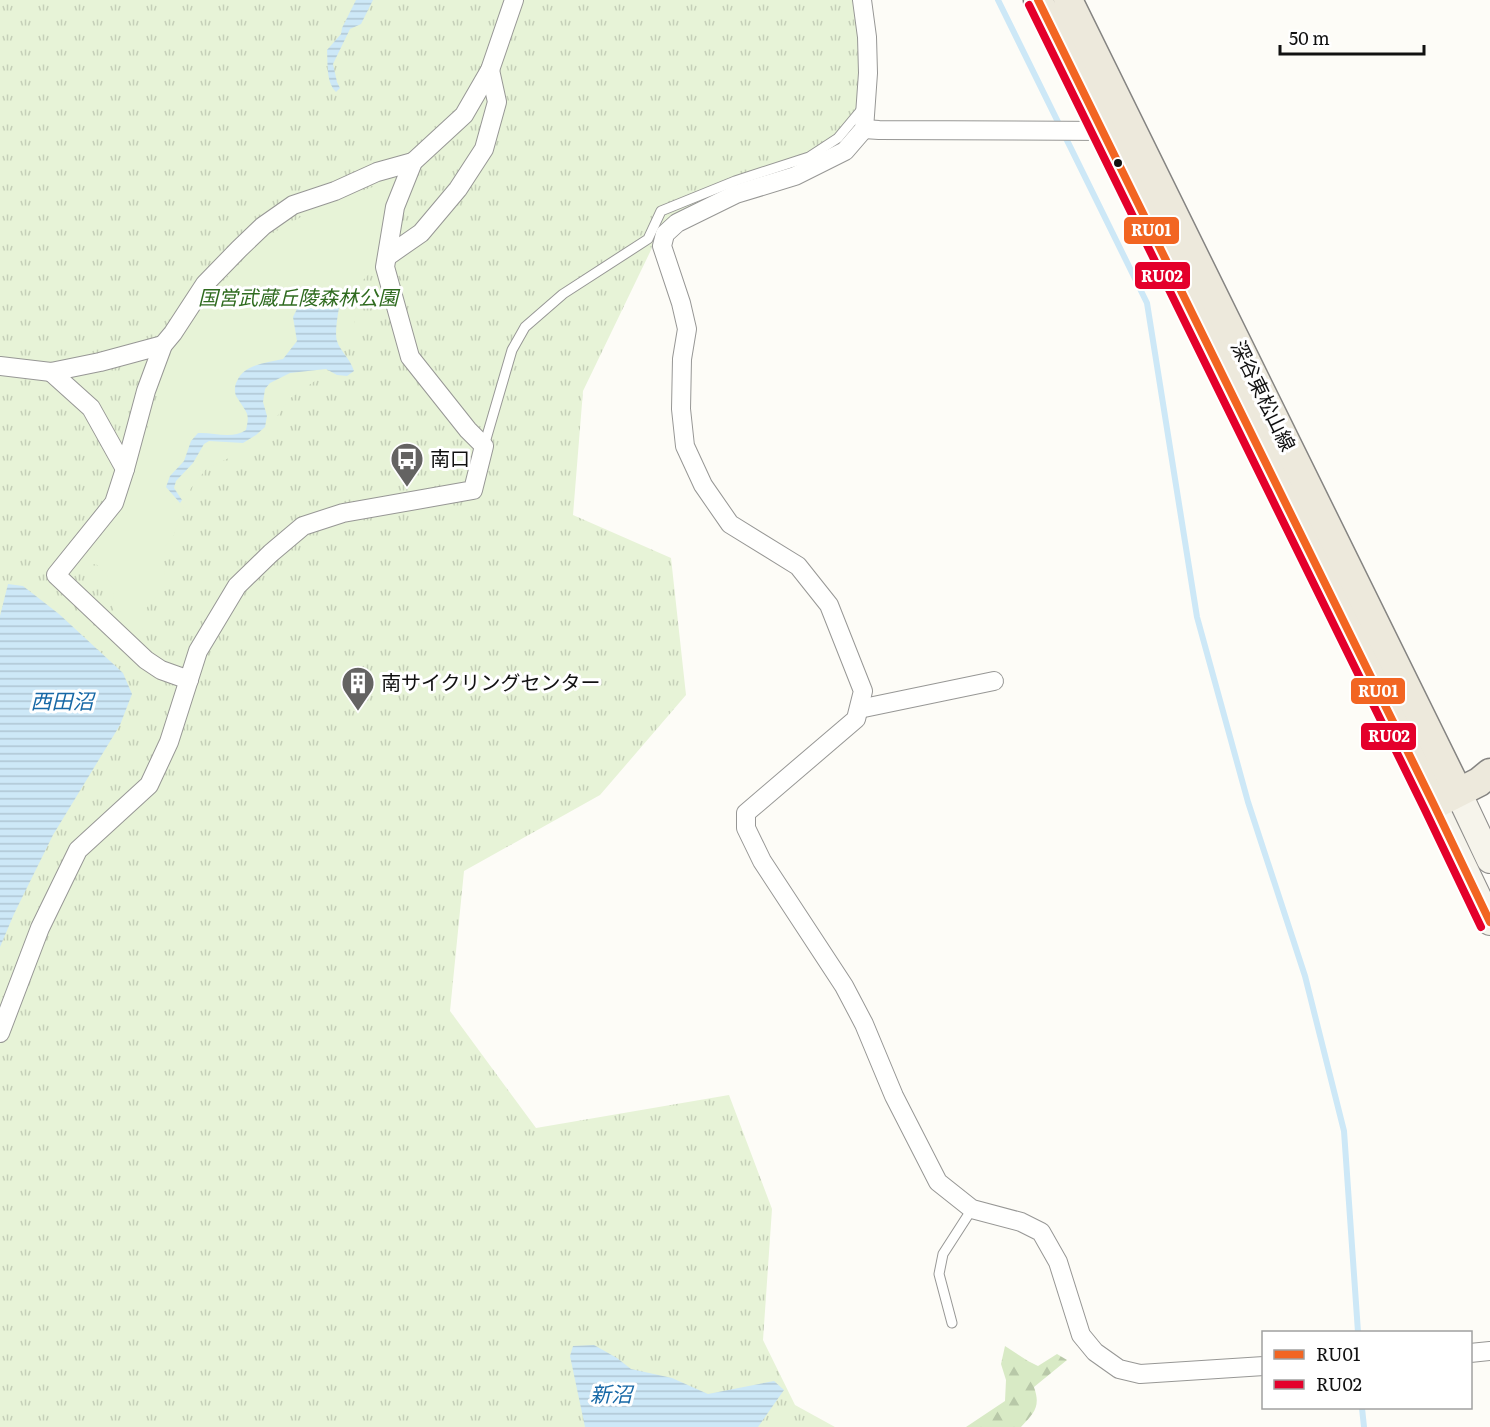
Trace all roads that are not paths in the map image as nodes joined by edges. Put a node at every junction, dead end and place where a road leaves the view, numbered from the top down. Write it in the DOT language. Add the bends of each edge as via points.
graph roads {
  1 [pos="514,0"];
  2 [pos="862,0"];
  3 [pos="1038,0"];
  4 [pos="1068,0"];
  5 [pos="490,70"];
  6 [pos="867,104"];
  7 [pos="864,129"];
  8 [pos="1131,129"];
  9 [pos="1103,131"];
  10 [pos="413,162"];
  11 [pos="387,256"];
  12 [pos="163,345"];
  13 [pos="0,366"];
  14 [pos="51,372"];
  15 [pos="484,446"];
  16 [pos="125,470"];
  17 [pos="189,680"];
  18 [pos="994,681"];
  19 [pos="859,709"];
  20 [pos="1490,773"];
  21 [pos="1446,799"];
  22 [pos="1490,860"];
  23 [pos="1490,922"];
  24 [pos="0,1033"];
  25 [pos="972,1209"];
  26 [pos="952,1323"];
  27 [pos="1490,1352"];
  28 [pos="1472,1353"];
  29 [pos="1262,1366"];
  1 -- 5 [label="street"];
  2 -- 6 [label="street" via="867,37"];
  3 -- 9 [label="main road, 深谷東松山線"];
  4 -- 8 [label="main road, 深谷東松山線"];
  5 -- 10 [label="street" via="464,115"];
  5 -- 11 [label="street" via="496,102 484,149 458,189 421,233"];
  6 -- 7 [label="street"];
  6 -- 15 [label="lane" via="838,138 809,157 661,211 648,239 563,294 525,327 512,350"];
  7 -- 9 [label="street"];
  7 -- 19 [label="street" via="845,151 795,176 735,194 677,222 665,234 662,246 687,329 681,409 685,446 703,485 730,524 798,566 829,604 863,691"];
  8 -- 9 [label="street"];
  8 -- 21 [label="main road, 深谷東松山線"];
  9 -- 21 [label="main road, 深谷東松山線"];
  10 -- 11 [label="street" via="395,207"];
  10 -- 12 [label="street" via="293,205 263,226 205,284"];
  11 -- 15 [label="street" via="385,267 410,357"];
  12 -- 14 [label="street"];
  12 -- 16 [label="street"];
  13 -- 14 [label="street"];
  14 -- 16 [label="street" via="91,408"];
  15 -- 17 [label="street" via="472,490 343,513 303,526 237,586 198,651"];
  16 -- 17 [label="street" via="114,503 56,575 146,660"];
  17 -- 24 [label="street" via="169,742 149,785 78,850 40,928"];
  18 -- 19 [label="street"];
  19 -- 25 [label="street" via="856,718 746,813 747,828 762,861 844,986 938,1182"];
  20 -- 21 [label="main road"];
  21 -- 22 [label="main road"];
  21 -- 23 [label="main road"];
  25 -- 26 [label="lane" via="943,1254 939,1274"];
  25 -- 29 [label="street" via="1022,1222 1041,1232 1058,1262 1081,1335 1095,1352 1119,1369 1140,1374"];
  27 -- 28 [label="street"];
}
